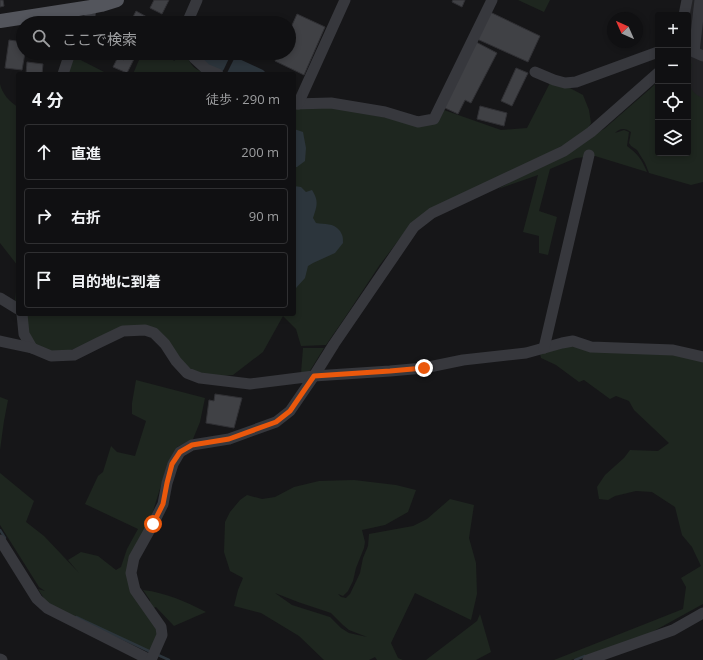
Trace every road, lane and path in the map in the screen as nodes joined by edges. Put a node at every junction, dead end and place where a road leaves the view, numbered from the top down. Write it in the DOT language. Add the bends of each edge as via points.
graph roads {
  1 [pos="117,0"];
  2 [pos="197,0"];
  3 [pos="345,0"];
  4 [pos="492,0"];
  5 [pos="688,0"];
  6 [pos="700,0"];
  7 [pos="90,7"];
  8 [pos="685,12"];
  9 [pos="32,16"];
  10 [pos="89,16"];
  11 [pos="190,16"];
  12 [pos="16,19"];
  13 [pos="0,21"];
  14 [pos="655,53"];
  15 [pos="703,56"];
  16 [pos="68,60"];
  17 [pos="196,60"];
  18 [pos="64,72"];
  19 [pos="213,72"];
  20 [pos="535,72"];
  21 [pos="655,76"];
  22 [pos="296,104"];
  23 [pos="589,155"];
  24 [pos="0,298"];
  25 [pos="16,308"];
  26 [pos="22,316"];
  27 [pos="0,341"];
  28 [pos="32,348"];
  29 [pos="544,348"];
  30 [pos="703,357"];
  31 [pos="314,376"];
  32 [pos="0,540"];
  33 [pos="703,613"];
  34 [pos="150,660"];
  35 [pos="588,660"];
  1 -- 7 [label="main road"];
  2 -- 11 [label="street"];
  3 -- 22 [label="street"];
  4 -- 22 [label="street" via="434,119 418,122 385,112 332,103"];
  5 -- 8 [label="street"];
  6 -- 15 [label="street" via="694,52"];
  7 -- 9 [label="main road"];
  7 -- 10 [label="street"];
  12 -- 13 [label="main road"];
  14 -- 20 [label="street" via="576,82 565,83"];
  16 -- 18 [label="street"];
  17 -- 19 [label="street"];
  21 -- 31 [label="street" via="591,132 564,151 432,213 414,227"];
  23 -- 29 [label="street"];
  24 -- 25 [label="street"];
  26 -- 28 [label="street" via="24,334"];
  27 -- 28 [label="street"];
  28 -- 31 [label="street" via="51,356 74,355 123,332 145,330 154,333 165,344 187,373 200,378 250,384"];
  29 -- 30 [label="street" via="573,341 591,347 673,350"];
  29 -- 31 [label="street" via="424,368"];
  31 -- 34 [label="street" via="290,411 276,422 229,439 192,445 180,452 172,464 163,504 134,558 131,573 135,590 161,627 162,636"];
  32 -- 34 [label="street" via="37,599 46,608"];
  33 -- 35 [label="street" via="673,630"];
}
